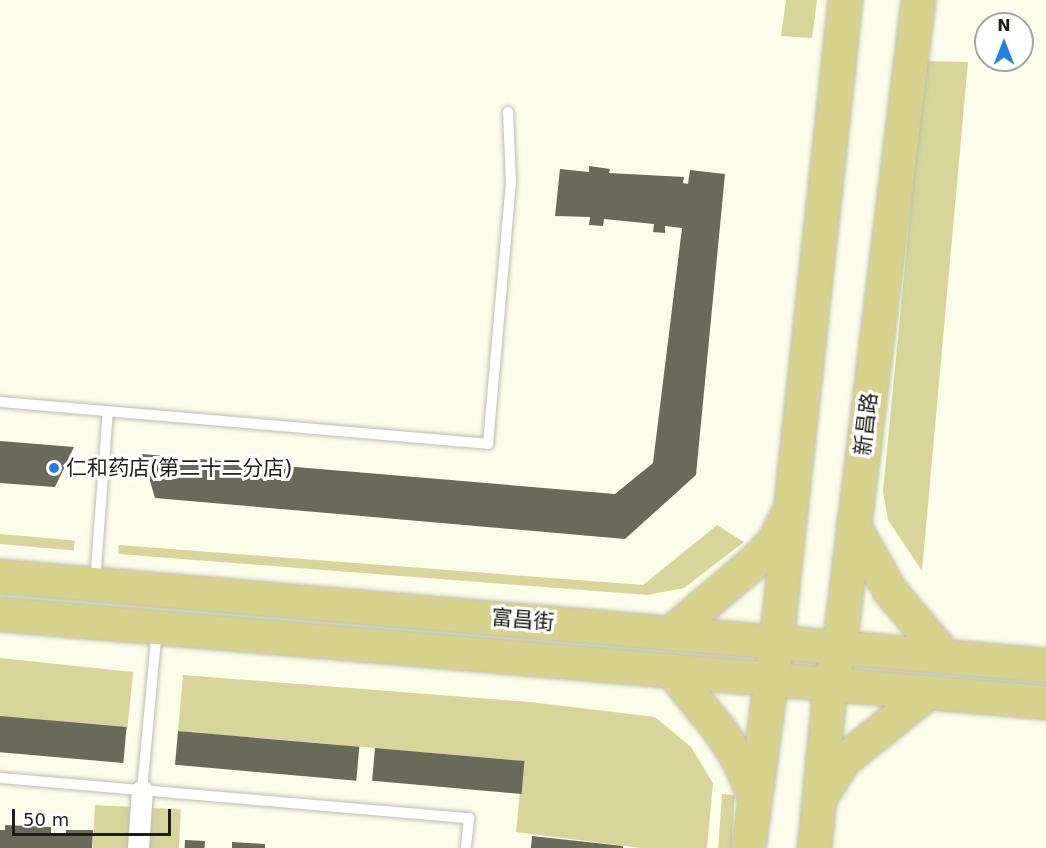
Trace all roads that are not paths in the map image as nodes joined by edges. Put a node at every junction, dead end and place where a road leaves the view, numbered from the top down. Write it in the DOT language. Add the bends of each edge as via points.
graph roads {
  1 [pos="845,0"];
  2 [pos="918,0"];
  3 [pos="508,112"];
  4 [pos="0,402"];
  5 [pos="108,411"];
  6 [pos="790,506"];
  7 [pos="853,525"];
  8 [pos="0,576"];
  9 [pos="95,584"];
  10 [pos="0,614"];
  11 [pos="157,627"];
  12 [pos="670,633"];
  13 [pos="776,642"];
  14 [pos="839,647"];
  15 [pos="945,656"];
  16 [pos="1046,665"];
  17 [pos="671,670"];
  18 [pos="770,679"];
  19 [pos="830,684"];
  20 [pos="928,692"];
  21 [pos="1046,702"];
  22 [pos="0,778"];
  23 [pos="142,790"];
  24 [pos="754,798"];
  25 [pos="819,798"];
  26 [pos="138,848"];
  27 [pos="466,848"];
  28 [pos="748,848"];
  29 [pos="814,848"];
  1 -- 6 [label="main road"];
  2 -- 7 [label="main road, 新昌路"];
  3 -- 5 [label="lane" via="511,183 488,444"];
  4 -- 5 [label="lane"];
  5 -- 9 [label="lane"];
  6 -- 12 [label="main road" via="774,541"];
  6 -- 13 [label="main road"];
  7 -- 14 [label="main road, 新昌路"];
  7 -- 15 [label="main road" via="890,591"];
  8 -- 9 [label="main road, 富昌街"];
  9 -- 12 [label="main road, 富昌街"];
  10 -- 11 [label="main road, 富昌街"];
  11 -- 17 [label="main road, 富昌街"];
  11 -- 23 [label="lane"];
  12 -- 13 [label="main road, 富昌街"];
  13 -- 14 [label="main road, 富昌街"];
  13 -- 18 [label="main road"];
  14 -- 15 [label="main road, 富昌街"];
  14 -- 19 [label="main road, 新昌路"];
  15 -- 16 [label="main road, 富昌街"];
  17 -- 18 [label="main road, 富昌街"];
  17 -- 24 [label="main road" via="721,732 740,762"];
  18 -- 19 [label="main road, 富昌街"];
  18 -- 24 [label="main road"];
  19 -- 20 [label="main road, 富昌街"];
  19 -- 25 [label="main road, 新昌路"];
  20 -- 21 [label="main road, 富昌街"];
  20 -- 25 [label="main road" via="843,760"];
  22 -- 23 [label="lane"];
  23 -- 26 [label="street"];
  23 -- 27 [label="lane" via="470,818"];
  24 -- 28 [label="main road"];
  25 -- 29 [label="main road, 新昌路"];
}
